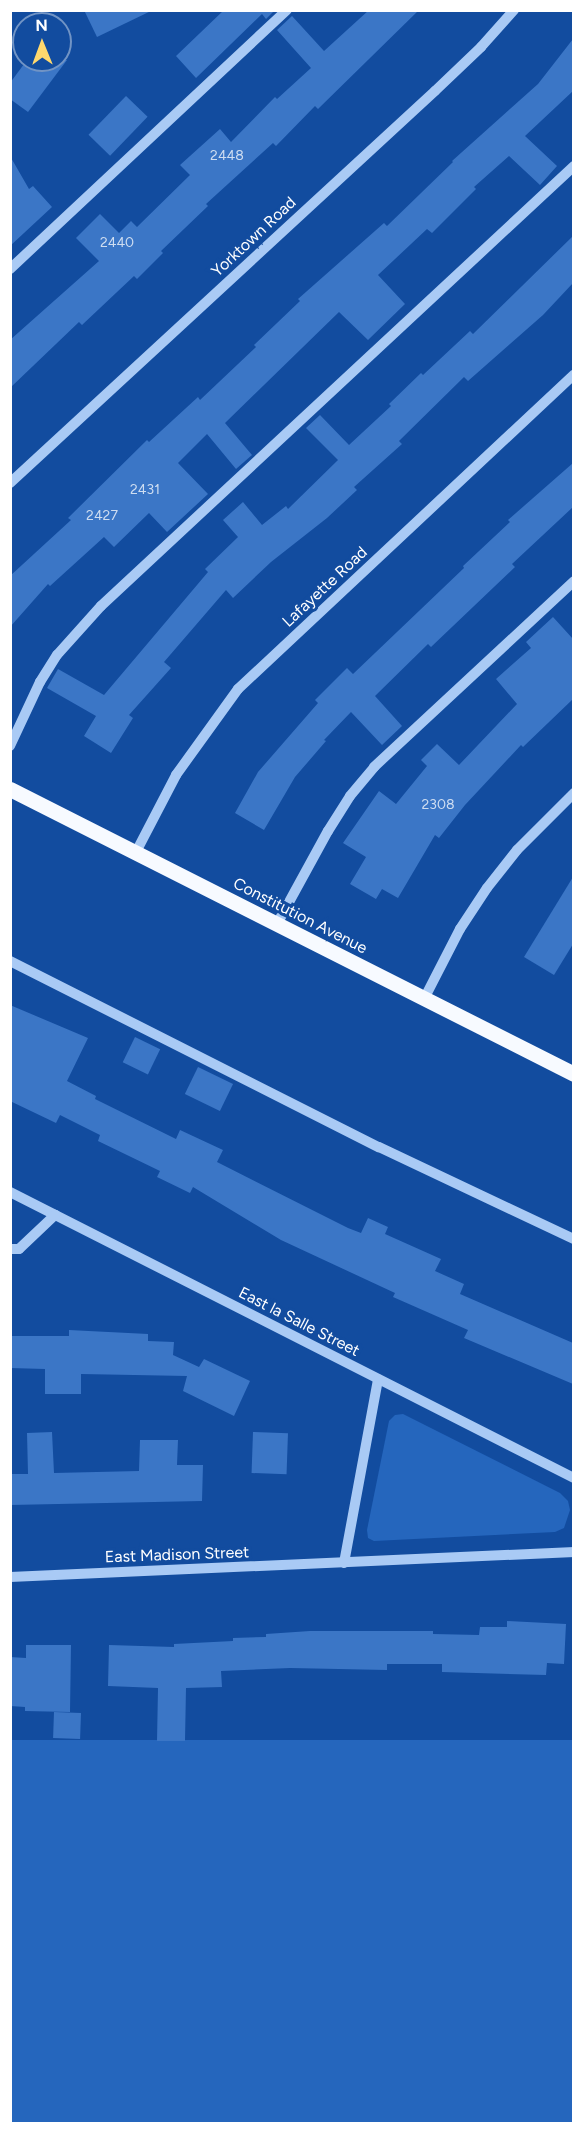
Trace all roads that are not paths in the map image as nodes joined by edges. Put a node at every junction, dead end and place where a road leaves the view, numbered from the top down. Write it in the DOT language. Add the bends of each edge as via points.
graph roads {
  1 [pos="287,10"];
  2 [pos="514,10"];
  3 [pos="573,166"];
  4 [pos="10,269"];
  5 [pos="573,375"];
  6 [pos="10,483"];
  7 [pos="573,581"];
  8 [pos="10,746"];
  9 [pos="10,789"];
  10 [pos="573,793"];
  11 [pos="136,852"];
  12 [pos="278,924"];
  13 [pos="10,961"];
  14 [pos="424,999"];
  15 [pos="573,1074"];
  16 [pos="10,1192"];
  17 [pos="55,1215"];
  18 [pos="573,1239"];
  19 [pos="10,1249"];
  20 [pos="378,1379"];
  21 [pos="573,1478"];
  22 [pos="573,1552"];
  23 [pos="344,1563"];
  24 [pos="10,1577"];
  1 -- 4 [label="street"];
  2 -- 6 [label="street, Yorktown Road" via="435,91"];
  3 -- 8 [label="street" via="93,614 57,655"];
  5 -- 11 [label="street, Lafayette Road" via="238,689 176,775"];
  7 -- 12 [label="street" via="374,766 328,831"];
  9 -- 11 [label="main road, Constitution Avenue"];
  10 -- 14 [label="street" via="517,850 487,888 460,929"];
  11 -- 12 [label="main road, Constitution Avenue"];
  12 -- 14 [label="main road, Constitution Avenue"];
  13 -- 18 [label="street" via="379,1147"];
  14 -- 15 [label="main road, Constitution Avenue"];
  16 -- 17 [label="street, East la Salle Street"];
  17 -- 19 [label="street" via="19,1249"];
  17 -- 20 [label="street, East la Salle Street"];
  20 -- 21 [label="street, East la Salle Street"];
  20 -- 23 [label="street"];
  22 -- 23 [label="street, East Madison Street"];
  23 -- 24 [label="street, East Madison Street"];
}
